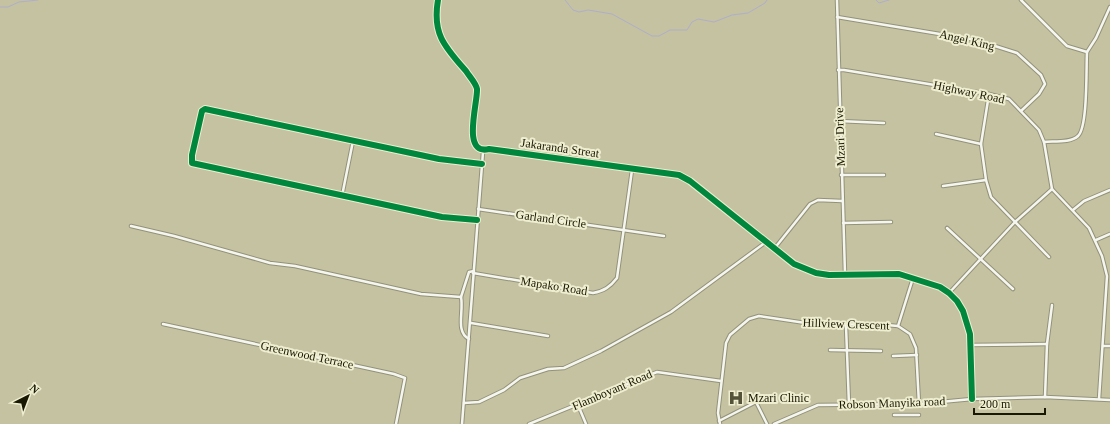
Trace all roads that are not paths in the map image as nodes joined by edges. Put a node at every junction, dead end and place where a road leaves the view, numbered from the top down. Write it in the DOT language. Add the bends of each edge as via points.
graph roads {
  1 [pos="438,0"];
  2 [pos="837,0"];
  3 [pos="1021,0"];
  4 [pos="1110,7"];
  5 [pos="1109,11"];
  6 [pos="837,17"];
  7 [pos="1087,52"];
  8 [pos="838,70"];
  9 [pos="989,94"];
  10 [pos="1021,111"];
  11 [pos="839,121"];
  12 [pos="884,123"];
  13 [pos="936,134"];
  14 [pos="353,141"];
  15 [pos="1044,142"];
  16 [pos="981,144"];
  17 [pos="485,150"];
  18 [pos="482,164"];
  19 [pos="632,170"];
  20 [pos="884,174"];
  21 [pos="841,175"];
  22 [pos="986,180"];
  23 [pos="942,186"];
  24 [pos="1052,189"];
  25 [pos="1110,190"];
  26 [pos="342,196"];
  27 [pos="842,200"];
  28 [pos="478,209"];
  29 [pos="1073,210"];
  30 [pos="477,220"];
  31 [pos="891,222"];
  32 [pos="1015,222"];
  33 [pos="843,223"];
  34 [pos="131,226"];
  35 [pos="947,228"];
  36 [pos="623,229"];
  37 [pos="1110,234"];
  38 [pos="664,236"];
  39 [pos="1096,240"];
  40 [pos="766,242"];
  41 [pos="774,249"];
  42 [pos="1050,257"];
  43 [pos="981,258"];
  44 [pos="473,272"];
  45 [pos="845,274"];
  46 [pos="1108,277"];
  47 [pos="913,278"];
  48 [pos="1013,289"];
  49 [pos="949,293"];
  50 [pos="461,298"];
  51 [pos="1052,305"];
  52 [pos="471,323"];
  53 [pos="163,324"];
  54 [pos="846,326"];
  55 [pos="898,326"];
  56 [pos="548,336"];
  57 [pos="469,339"];
  58 [pos="1047,344"];
  59 [pos="970,345"];
  60 [pos="1103,346"];
  61 [pos="1110,346"];
  62 [pos="830,350"];
  63 [pos="847,350"];
  64 [pos="881,350"];
  65 [pos="917,355"];
  66 [pos="893,356"];
  67 [pos="721,382"];
  68 [pos="1045,397"];
  69 [pos="972,399"];
  70 [pos="1099,399"];
  71 [pos="1110,400"];
  72 [pos="464,403"];
  73 [pos="919,404"];
  74 [pos="578,405"];
  75 [pos="849,405"];
  76 [pos="894,415"];
  77 [pos="919,415"];
  78 [pos="720,422"];
  79 [pos="396,424"];
  80 [pos="462,424"];
  81 [pos="529,424"];
  82 [pos="586,424"];
  83 [pos="767,424"];
  84 [pos="774,424"];
  1 -- 17 [label="street" via="437,30 442,41 477,88 473,142"];
  2 -- 6 [label="street, Mzari Drive"];
  3 -- 7 [label="street" via="1067,46"];
  4 -- 5 [label="street"];
  5 -- 7 [label="street"];
  6 -- 8 [label="street, Mzari Drive"];
  6 -- 10 [label="street, Angel King" via="976,40 1018,53 1041,75 1045,84 1039,94"];
  7 -- 15 [label="street" via="1085,114 1081,130 1078,136 1072,139"];
  8 -- 9 [label="street, Highway Road"];
  8 -- 11 [label="street, Mzari Drive"];
  9 -- 10 [label="street, Highway Road" via="1008,99"];
  9 -- 16 [label="street"];
  10 -- 15 [label="street, Highway Road" via="1039,130"];
  11 -- 12 [label="street"];
  11 -- 21 [label="street, Mzari Drive"];
  13 -- 16 [label="street"];
  14 -- 18 [label="street" via="439,159"];
  14 -- 26 [label="street"];
  14 -- 26 [label="street" via="205,109 202,111 192,155 192,163"];
  15 -- 24 [label="street, Highway Road"];
  16 -- 22 [label="street"];
  17 -- 18 [label="street"];
  17 -- 19 [label="street, Jakaranda Streat"];
  18 -- 28 [label="street"];
  19 -- 36 [label="street, Mapako Road"];
  19 -- 40 [label="street, Jakaranda Streat" via="679,175 690,180"];
  20 -- 21 [label="street"];
  21 -- 27 [label="street, Mzari Drive"];
  22 -- 23 [label="street"];
  22 -- 32 [label="street" via="991,197"];
  24 -- 29 [label="street"];
  24 -- 32 [label="street"];
  25 -- 29 [label="street" via="1084,201"];
  26 -- 30 [label="street" via="442,217"];
  27 -- 33 [label="street, Mzari Drive"];
  27 -- 41 [label="street" via="818,200 810,204"];
  28 -- 30 [label="street"];
  28 -- 36 [label="street, Garland Circle"];
  29 -- 39 [label="street"];
  30 -- 44 [label="street"];
  31 -- 33 [label="street"];
  32 -- 42 [label="street"];
  32 -- 43 [label="street"];
  33 -- 45 [label="street, Mzari Drive"];
  34 -- 50 [label="street" via="270,263 295,266 421,294"];
  35 -- 43 [label="street"];
  36 -- 38 [label="street, Garland Circle"];
  36 -- 44 [label="street, Mapako Road" via="617,278 612,285 602,291 593,293"];
  37 -- 39 [label="street"];
  39 -- 46 [label="street"];
  40 -- 41 [label="street, Jakaranda Streat"];
  40 -- 72 [label="street" via="671,312 601,351 564,368 548,369 520,378 504,390 479,402"];
  41 -- 45 [label="street, Jakaranda Streat" via="794,264 816,273"];
  43 -- 48 [label="street"];
  43 -- 49 [label="street"];
  44 -- 50 [label="street" via="469,272 466,278"];
  44 -- 52 [label="street"];
  45 -- 47 [label="street" via="892,274"];
  46 -- 60 [label="street"];
  47 -- 49 [label="street" via="940,287"];
  47 -- 55 [label="street"];
  49 -- 59 [label="street" via="963,311 970,334"];
  50 -- 57 [label="street" via="461,333"];
  51 -- 58 [label="street"];
  52 -- 56 [label="street"];
  52 -- 57 [label="street"];
  53 -- 79 [label="street, Greenwood Terrace" via="405,378"];
  54 -- 55 [label="street, Hillview Crescent"];
  54 -- 63 [label="street"];
  54 -- 67 [label="street, Hillview Crescent" via="819,325 758,316 749,319 730,335 726,343"];
  55 -- 65 [label="street, Hillview Crescent" via="910,334"];
  57 -- 72 [label="street"];
  58 -- 59 [label="street"];
  58 -- 68 [label="street"];
  59 -- 69 [label="street"];
  60 -- 61 [label="street"];
  60 -- 70 [label="street"];
  62 -- 63 [label="street"];
  63 -- 64 [label="street"];
  63 -- 75 [label="street"];
  65 -- 66 [label="street"];
  65 -- 73 [label="street, Hillview Crescent"];
  67 -- 74 [label="street, Flamboyant Road" via="657,372"];
  67 -- 78 [label="street, Hillview Crescent" via="718,413"];
  68 -- 69 [label="street, Robson Manyika road"];
  68 -- 70 [label="street, Robson Manyika road"];
  69 -- 73 [label="street, Robson Manyika road"];
  70 -- 71 [label="street, Robson Manyika road"];
  72 -- 80 [label="street"];
  73 -- 75 [label="street, Robson Manyika road"];
  74 -- 81 [label="street, Flamboyant Road"];
  74 -- 82 [label="street"];
  75 -- 84 [label="street, Robson Manyika road" via="818,405"];
  76 -- 77 [label="street"];
  78 -- 83 [label="street, Hillview Crescent" via="756,402"];
}
